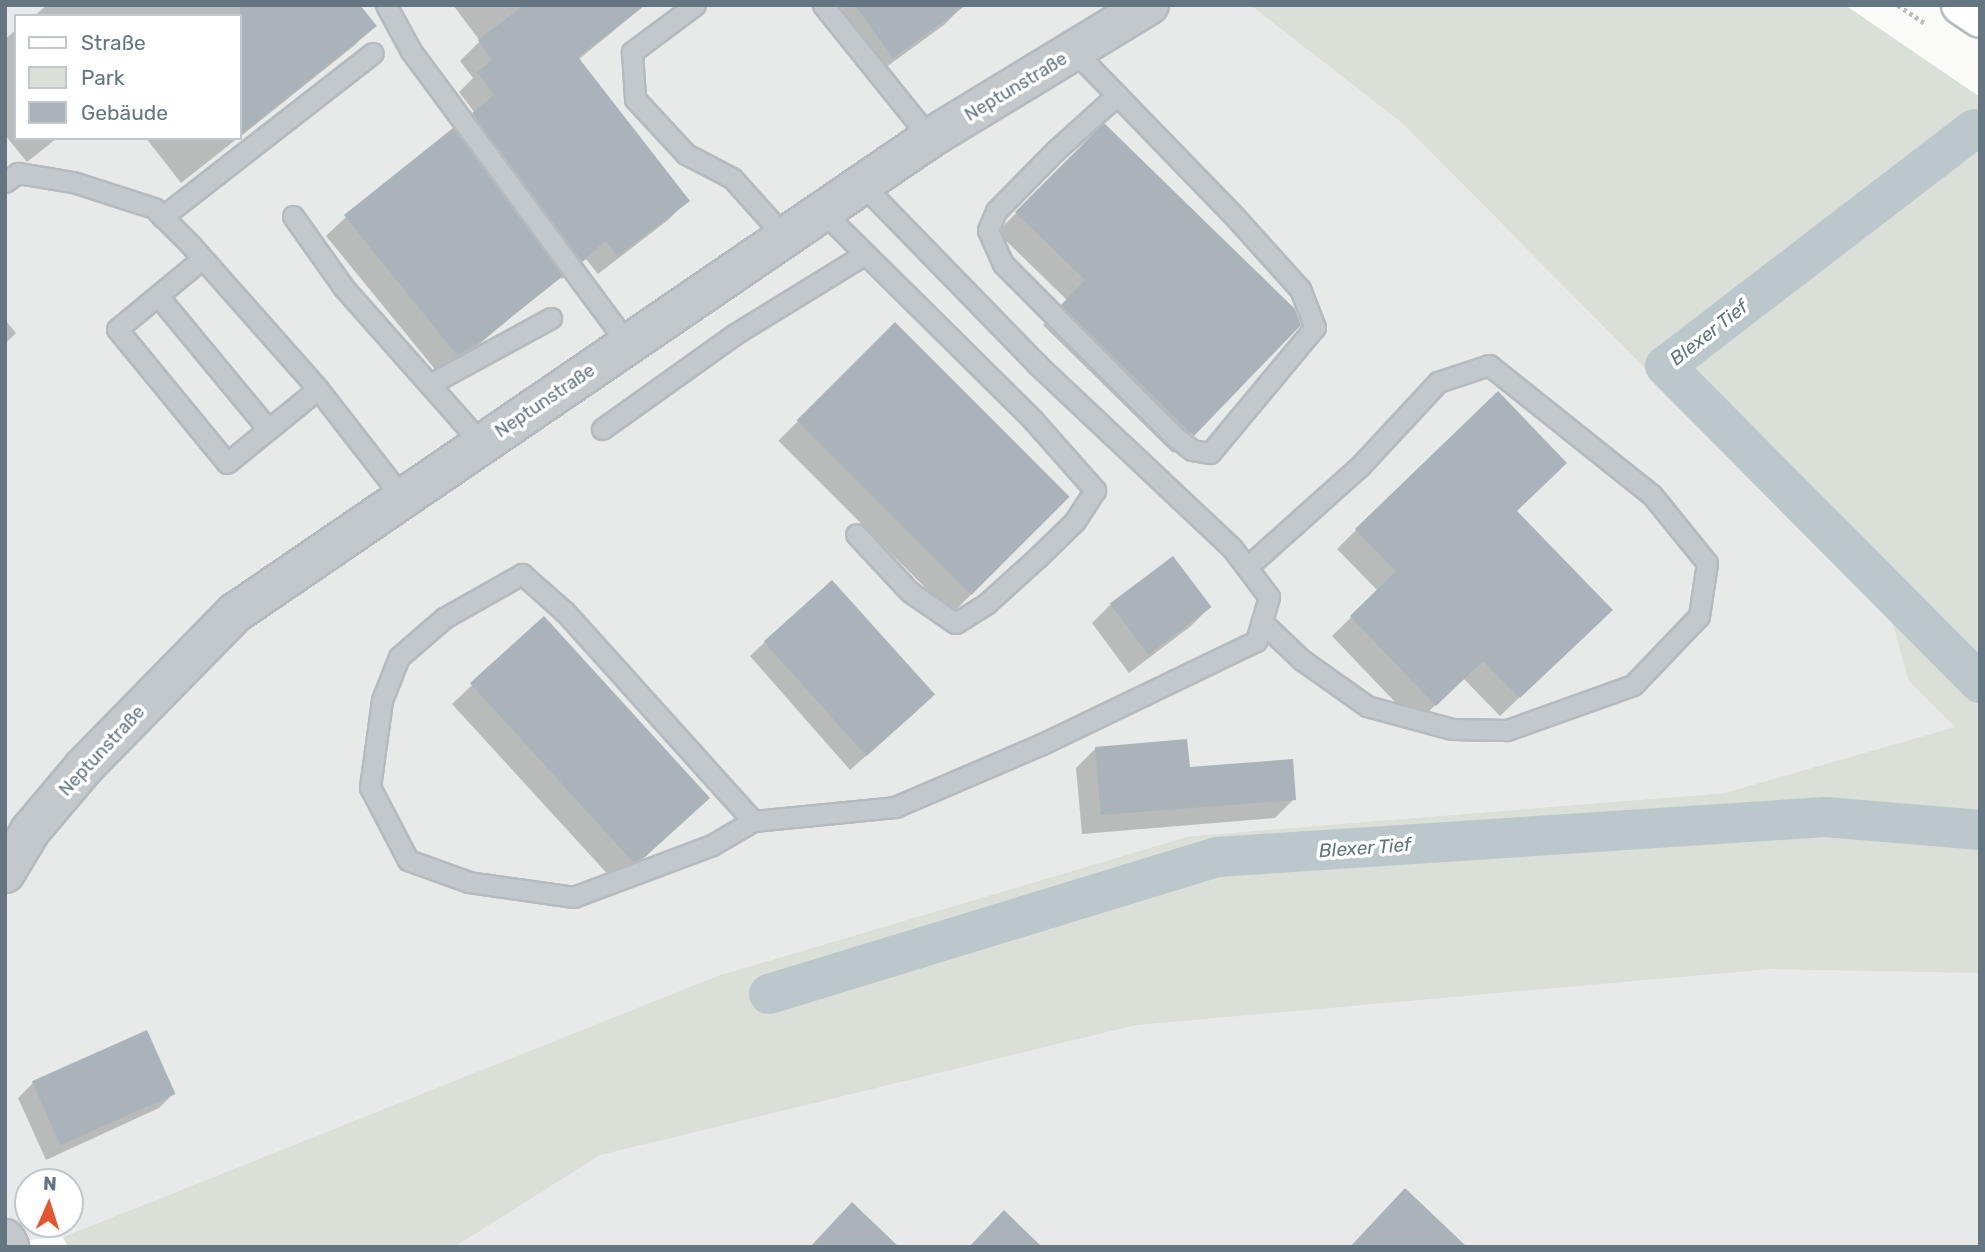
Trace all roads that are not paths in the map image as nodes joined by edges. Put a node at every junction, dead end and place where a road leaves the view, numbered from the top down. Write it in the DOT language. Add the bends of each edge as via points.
graph roads {
  1 [pos="386,5"];
  2 [pos="695,5"];
  3 [pos="822,5"];
  4 [pos="1149,5"];
  5 [pos="1961,5"];
  6 [pos="1980,18"];
  7 [pos="1075,52"];
  8 [pos="373,53"];
  9 [pos="1117,95"];
  10 [pos="930,138"];
  11 [pos="5,182"];
  12 [pos="862,184"];
  13 [pos="822,211"];
  14 [pos="293,216"];
  15 [pos="162,217"];
  16 [pos="785,236"];
  17 [pos="865,254"];
  18 [pos="202,259"];
  19 [pos="158,296"];
  20 [pos="551,318"];
  21 [pos="628,344"];
  22 [pos="430,384"];
  23 [pos="318,389"];
  24 [pos="268,429"];
  25 [pos="602,429"];
  26 [pos="482,444"];
  27 [pos="403,498"];
  28 [pos="856,534"];
  29 [pos="1247,567"];
  30 [pos="1262,622"];
  31 [pos="753,821"];
  32 [pos="5,873"];
  33 [pos="5,1238"];
  34 [pos="9,1247"];
  1 -- 21 [label="lane" via="411,51"];
  2 -- 16 [label="lane" via="632,52 635,99 686,154 732,178"];
  3 -- 10 [label="lane"];
  4 -- 7 [label="street, Neptunstraße"];
  5 -- 6 [label="main road"];
  7 -- 9 [label="lane"];
  7 -- 10 [label="street, Neptunstraße"];
  8 -- 15 [label="lane"];
  9 -- 9 [label="lane" via="1300,289 1315,327 1210,453 1192,450 1173,435 1059,321 1003,264 988,229 996,211"];
  10 -- 12 [label="street, Neptunstraße"];
  11 -- 15 [label="lane" via="18,173 73,182 154,208"];
  12 -- 13 [label="street, Neptunstraße"];
  12 -- 29 [label="lane" via="1038,365 1233,548"];
  13 -- 16 [label="street, Neptunstraße"];
  13 -- 17 [label="lane"];
  14 -- 22 [label="lane" via="344,288"];
  15 -- 18 [label="lane"];
  16 -- 21 [label="street, Neptunstraße"];
  17 -- 25 [label="lane" via="736,334"];
  17 -- 28 [label="lane" via="1033,421 1095,490 1075,520 1038,557 986,604 955,622 910,592"];
  18 -- 19 [label="lane"];
  18 -- 23 [label="lane"];
  19 -- 24 [label="lane"];
  19 -- 24 [label="lane" via="117,329 227,463"];
  20 -- 22 [label="lane"];
  21 -- 26 [label="street, Neptunstraße"];
  22 -- 26 [label="lane"];
  23 -- 24 [label="lane"];
  23 -- 27 [label="lane"];
  26 -- 27 [label="street, Neptunstraße"];
  27 -- 32 [label="street, Neptunstraße" via="235,614 84,767 30,831"];
  29 -- 30 [label="lane" via="1269,597"];
  29 -- 30 [label="lane" via="1360,466 1438,382 1489,365 1652,495 1707,563 1699,616 1633,685 1507,730 1451,729 1367,706 1302,660"];
  30 -- 31 [label="lane" via="1256,641 1233,653 1040,745 895,807"];
  31 -- 31 [label="lane" via="565,612 522,574 444,618 399,657 382,700 370,787 408,860 469,881 574,897 712,845"];
  33 -- 34 [label="street"];
}
